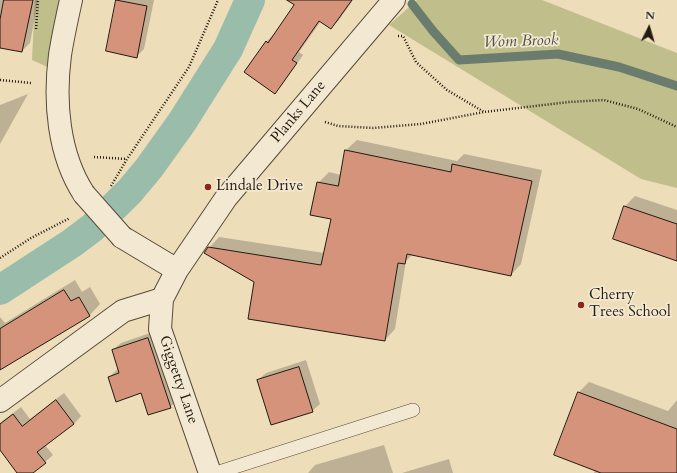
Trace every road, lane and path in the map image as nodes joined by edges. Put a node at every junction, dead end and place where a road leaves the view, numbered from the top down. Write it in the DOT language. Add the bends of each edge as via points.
graph roads {
  1 [pos="71,0"];
  2 [pos="218,0"];
  3 [pos="394,0"];
  4 [pos="365,35"];
  5 [pos="0,80"];
  6 [pos="58,84"];
  7 [pos="484,112"];
  8 [pos="296,115"];
  9 [pos="677,127"];
  10 [pos="68,162"];
  11 [pos="207,225"];
  12 [pos="177,270"];
  13 [pos="162,299"];
  14 [pos="0,401"];
  15 [pos="413,410"];
  16 [pos="210,473"];
  17 [pos="216,473"];
  1 -- 6 [label="street" via="60,55"];
  2 -- 10 [label="path" via="189,67 128,159 85,156"];
  3 -- 4 [label="street, Planks Lane"];
  4 -- 7 [label="path" via="404,36 416,62 447,90"];
  4 -- 8 [label="street, Planks Lane"];
  5 -- 6 [label="path"];
  6 -- 10 [label="street" via="59,119"];
  7 -- 8 [label="path" via="422,124 373,128 338,126"];
  7 -- 9 [label="path" via="604,100 638,109"];
  8 -- 11 [label="street, Planks Lane" via="226,198"];
  10 -- 12 [label="street, bridge" via="84,194 122,237"];
  11 -- 12 [label="street, Giggetty Lane"];
  12 -- 13 [label="street, Giggetty Lane"];
  13 -- 14 [label="street" via="123,311"];
  13 -- 16 [label="street, Giggetty Lane" via="160,329"];
  15 -- 17 [label="lane"];
}
